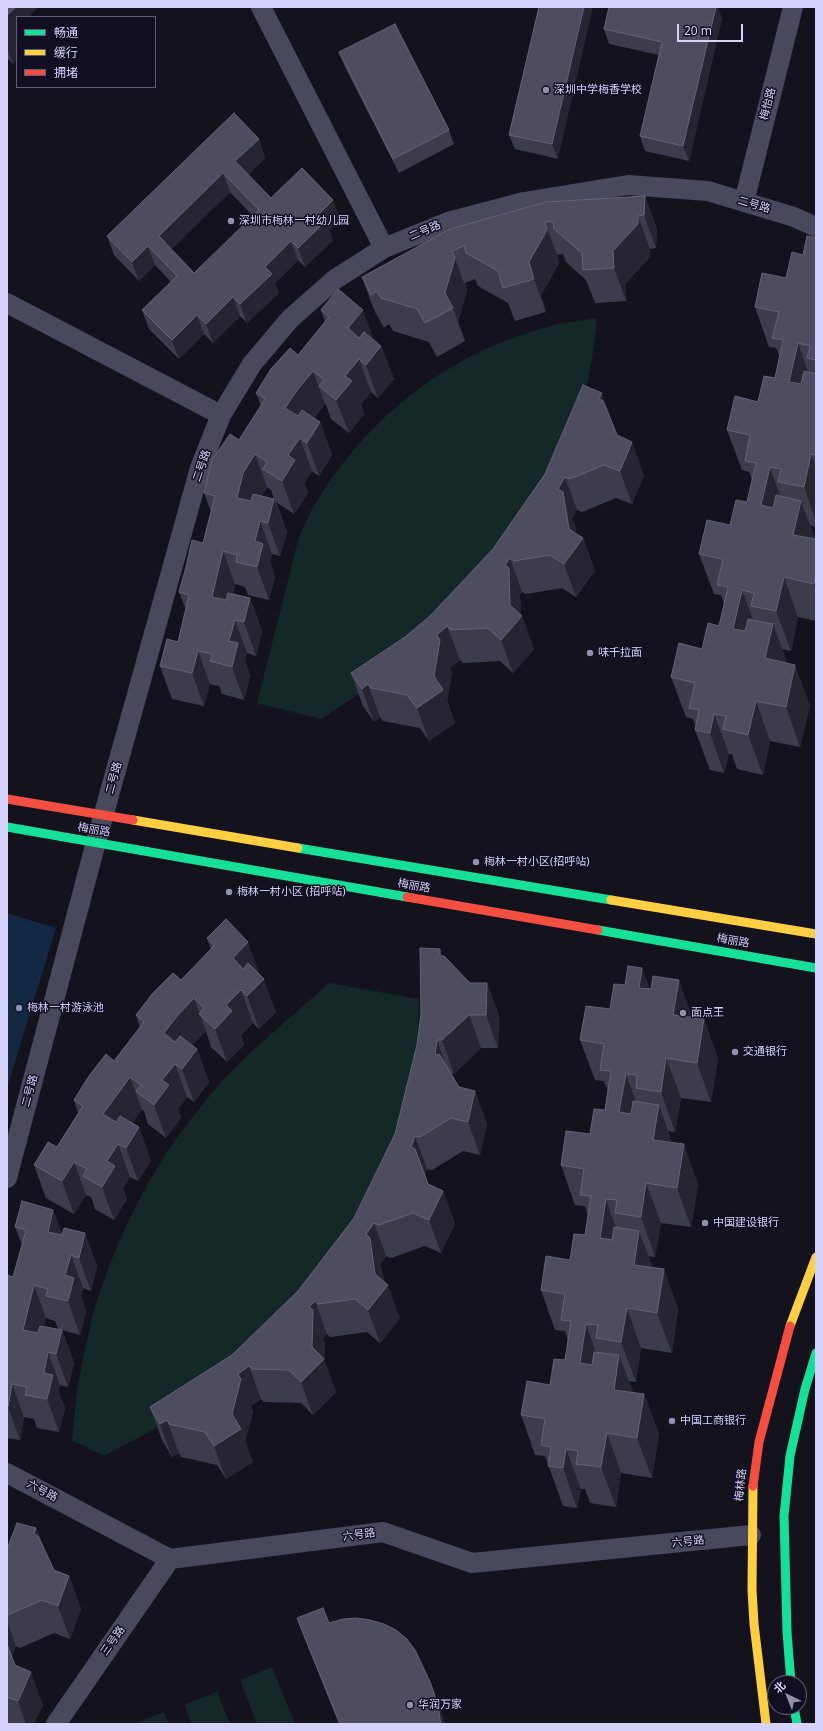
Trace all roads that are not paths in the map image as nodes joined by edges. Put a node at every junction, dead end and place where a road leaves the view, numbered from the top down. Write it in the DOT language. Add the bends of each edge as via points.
graph roads {
  1 [pos="261,7"];
  2 [pos="793,7"];
  3 [pos="744,202"];
  4 [pos="816,227"];
  5 [pos="384,248"];
  6 [pos="7,303"];
  7 [pos="221,415"];
  8 [pos="7,799"];
  9 [pos="103,816"];
  10 [pos="7,827"];
  11 [pos="96,842"];
  12 [pos="816,934"];
  13 [pos="816,968"];
  14 [pos="7,1178"];
  15 [pos="816,1257"];
  16 [pos="816,1353"];
  17 [pos="7,1472"];
  18 [pos="751,1535"];
  19 [pos="170,1559"];
  20 [pos="790,1675"];
  21 [pos="56,1724"];
  22 [pos="766,1724"];
  1 -- 5 [label="street"];
  2 -- 3 [label="street, 梅怡路"];
  3 -- 4 [label="street, 二号路" via="794,216"];
  3 -- 5 [label="street, 二号路" via="708,191 628,186 524,202 448,222"];
  5 -- 7 [label="street, 二号路" via="334,280 290,319 252,364"];
  6 -- 7 [label="street"];
  7 -- 9 [label="street, 二号路" via="200,468"];
  8 -- 9 [label="street, 梅丽路"];
  9 -- 11 [label="street, 二号路"];
  9 -- 12 [label="street, 梅丽路"];
  10 -- 11 [label="street, 梅丽路"];
  11 -- 13 [label="street, 梅丽路"];
  11 -- 14 [label="street, 二号路"];
  15 -- 18 [label="street, 梅林路" via="791,1323 759,1442 752,1491"];
  16 -- 20 [label="street" via="790,1456 784,1516"];
  17 -- 19 [label="street, 六号路"];
  18 -- 19 [label="street, 六号路" via="472,1564 384,1532"];
  18 -- 22 [label="street, 梅林路" via="754,1624"];
  19 -- 21 [label="street, 三号路"];
}
